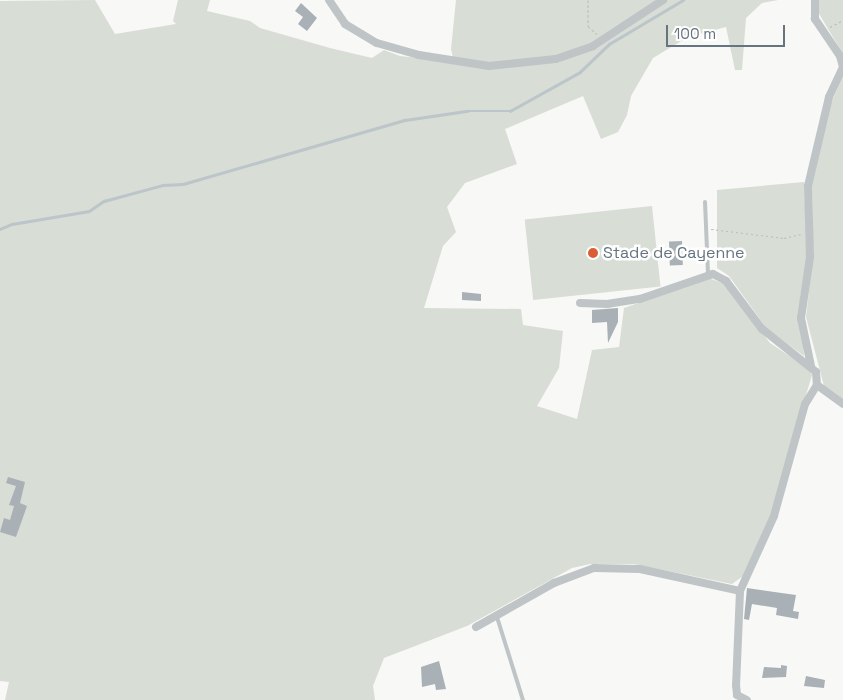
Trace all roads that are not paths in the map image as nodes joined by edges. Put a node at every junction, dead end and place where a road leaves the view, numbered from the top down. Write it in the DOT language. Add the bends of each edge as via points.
graph roads {
  1 [pos="329,0"];
  2 [pos="663,0"];
  3 [pos="815,0"];
  4 [pos="705,202"];
  5 [pos="708,274"];
  6 [pos="580,302"];
  7 [pos="811,366"];
  8 [pos="817,385"];
  9 [pos="843,404"];
  10 [pos="740,591"];
  11 [pos="495,614"];
  12 [pos="476,627"];
  13 [pos="736,698"];
  14 [pos="523,700"];
  15 [pos="747,700"];
  1 -- 2 [label="street" via="345,24 377,43 450,61 489,66 556,60 600,42"];
  3 -- 7 [label="street" via="814,14 840,56 843,67 829,97 811,168 809,266 801,318"];
  4 -- 5 [label="lane"];
  5 -- 6 [label="street" via="640,299 607,304"];
  5 -- 7 [label="street" via="726,281 762,329"];
  7 -- 8 [label="street"];
  8 -- 9 [label="street"];
  8 -- 10 [label="street" via="805,404 774,516"];
  10 -- 11 [label="street" via="640,569 609,566 570,575"];
  10 -- 13 [label="street"];
  11 -- 12 [label="street"];
  11 -- 14 [label="lane"];
  13 -- 15 [label="street"];
}
